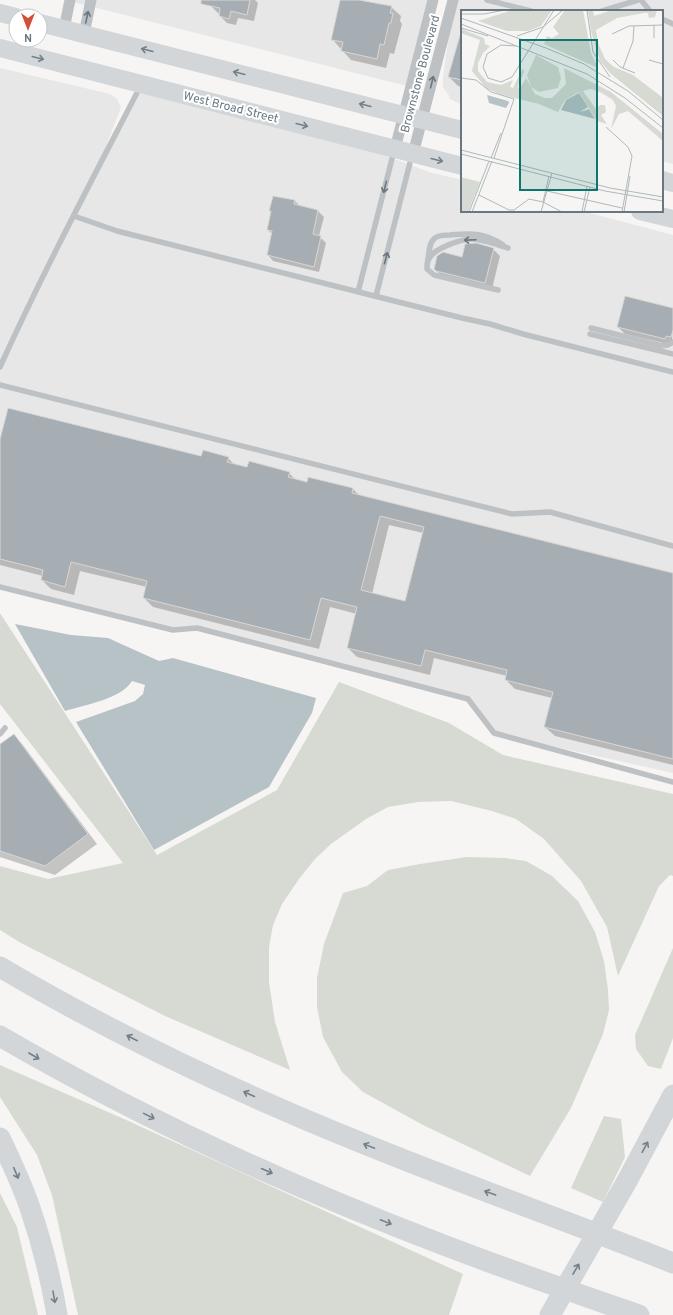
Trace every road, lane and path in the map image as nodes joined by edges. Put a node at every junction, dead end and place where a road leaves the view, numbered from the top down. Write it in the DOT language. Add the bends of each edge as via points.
graph roads {
  1 [pos="70,0"];
  2 [pos="91,0"];
  3 [pos="433,0"];
  4 [pos="453,0"];
  5 [pos="487,0"];
  6 [pos="639,0"];
  7 [pos="527,10"];
  8 [pos="605,10"];
  9 [pos="649,10"];
  10 [pos="663,19"];
  11 [pos="673,24"];
  12 [pos="48,25"];
  13 [pos="64,29"];
  14 [pos="84,34"];
  15 [pos="0,48"];
  16 [pos="142,84"];
  17 [pos="403,115"];
  18 [pos="422,120"];
  19 [pos="461,130"];
  20 [pos="394,149"];
  21 [pos="413,154"];
  22 [pos="461,166"];
  23 [pos="663,180"];
  24 [pos="673,183"];
  25 [pos="644,212"];
  26 [pos="74,216"];
  27 [pos="673,219"];
  28 [pos="427,262"];
  29 [pos="498,290"];
  30 [pos="358,292"];
  31 [pos="376,296"];
  32 [pos="673,342"];
  33 [pos="673,354"];
  34 [pos="0,368"];
  35 [pos="673,372"];
  36 [pos="0,385"];
  37 [pos="673,546"];
  38 [pos="0,587"];
  39 [pos="5,728"];
  40 [pos="0,734"];
  41 [pos="673,782"];
  42 [pos="0,967"];
  43 [pos="0,1036"];
  44 [pos="673,1096"];
  45 [pos="0,1138"];
  46 [pos="527,1206"];
  47 [pos="673,1249"];
  48 [pos="673,1263"];
  49 [pos="57,1315"];
  50 [pos="550,1315"];
  51 [pos="638,1315"];
  1 -- 13 [label="street"];
  14 -- 2 [label="street, one-way"];
  3 -- 17 [label="street, Brownstone Boulevard"];
  18 -- 4 [label="street, Brownstone Boulevard, one-way"];
  5 -- 7 [label="lane"];
  6 -- 8 [label="lane"];
  6 -- 9 [label="lane"];
  10 -- 11 [label="lane"];
  12 -- 13 [label="main road"];
  13 -- 14 [label="main road"];
  17 -- 14 [label="main road, one-way"];
  15 -- 16 [label="main road, West Broad Street, one-way"];
  16 -- 20 [label="main road, West Broad Street, one-way"];
  16 -- 26 [label="lane"];
  17 -- 18 [label="main road"];
  17 -- 20 [label="street, Brownstone Boulevard"];
  18 -- 19 [label="main road"];
  18 -- 21 [label="street, Brownstone Boulevard"];
  20 -- 21 [label="main road, West Broad Street"];
  20 -- 30 [label="lane, one-way"];
  21 -- 22 [label="main road, West Broad Street, one-way"];
  31 -- 21 [label="lane, one-way"];
  23 -- 24 [label="main road"];
  25 -- 27 [label="main road"];
  26 -- 30 [label="lane" via="117,231"];
  26 -- 34 [label="lane"];
  28 -- 28 [label="lane, one-way" via="431,244 435,238 442,236 469,233 483,235 508,248 472,239 454,242 430,256"];
  28 -- 29 [label="lane" via="428,269 434,275"];
  30 -- 31 [label="lane"];
  31 -- 35 [label="lane"];
  32 -- 33 [label="lane" via="662,346 591,331"];
  36 -- 37 [label="lane" via="512,514 550,512"];
  38 -- 41 [label="lane" via="173,630 197,628 468,699 494,733"];
  39 -- 40 [label="lane"];
  46 -- 42 [label="highway, one-way" via="362,1143 246,1093 90,1017"];
  43 -- 51 [label="highway, one-way" via="112,1098 279,1177 440,1244"];
  50 -- 44 [label="highway, one-way"];
  45 -- 49 [label="highway, one-way" via="30,1206 42,1243"];
  46 -- 47 [label="highway"];
  46 -- 48 [label="highway"];
}
